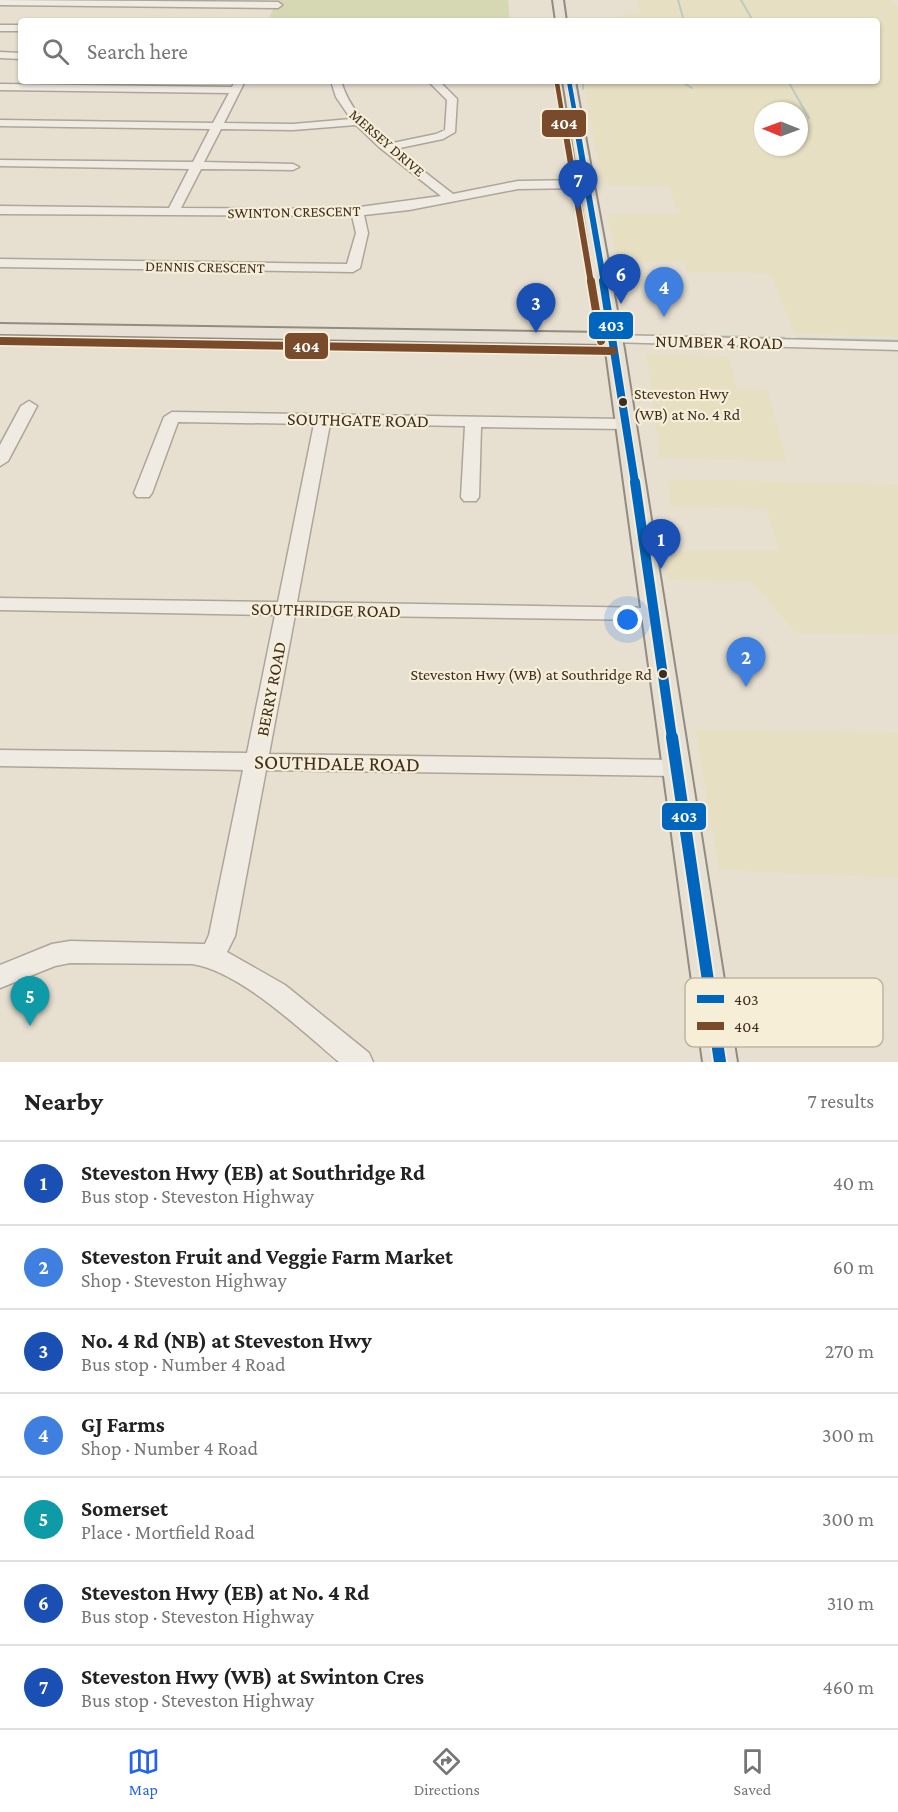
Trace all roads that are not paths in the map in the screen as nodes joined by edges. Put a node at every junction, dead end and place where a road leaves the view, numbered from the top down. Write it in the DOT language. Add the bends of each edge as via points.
graph roads {
  1 [pos="558,0"];
  2 [pos="0,2"];
  3 [pos="277,6"];
  4 [pos="561,18"];
  5 [pos="0,28"];
  6 [pos="18,28"];
  7 [pos="0,55"];
  8 [pos="18,56"];
  9 [pos="337,84"];
  10 [pos="436,84"];
  11 [pos="569,84"];
  12 [pos="237,86"];
  13 [pos="0,87"];
  14 [pos="357,122"];
  15 [pos="0,123"];
  16 [pos="217,126"];
  17 [pos="388,147"];
  18 [pos="0,163"];
  19 [pos="197,166"];
  20 [pos="293,167"];
  21 [pos="585,184"];
  22 [pos="450,197"];
  23 [pos="0,210"];
  24 [pos="173,212"];
  25 [pos="358,213"];
  26 [pos="0,263"];
  27 [pos="0,329"];
  28 [pos="613,339"];
  29 [pos="898,346"];
  30 [pos="29,406"];
  31 [pos="323,419"];
  32 [pos="472,422"];
  33 [pos="625,424"];
  34 [pos="0,460"];
  35 [pos="143,493"];
  36 [pos="470,497"];
  37 [pos="0,604"];
  38 [pos="286,609"];
  39 [pos="652,614"];
  40 [pos="0,758"];
  41 [pos="257,762"];
  42 [pos="675,768"];
  43 [pos="212,956"];
  44 [pos="0,977"];
  45 [pos="707,978"];
  46 [pos="718,1047"];
  47 [pos="359,1062"];
  48 [pos="720,1062"];
  1 -- 4 [label="main road"];
  2 -- 3 [label="street"];
  5 -- 6 [label="street"];
  7 -- 8 [label="street"];
  9 -- 14 [label="street, MERSEY DRIVE" via="339,97"];
  10 -- 17 [label="street" via="452,99 450,132"];
  11 -- 21 [label="main road"];
  12 -- 13 [label="street"];
  12 -- 16 [label="street"];
  14 -- 16 [label="street" via="303,127"];
  14 -- 17 [label="street, MERSEY DRIVE"];
  15 -- 16 [label="street"];
  16 -- 19 [label="street"];
  17 -- 22 [label="street, MERSEY DRIVE"];
  18 -- 19 [label="street"];
  19 -- 20 [label="street"];
  19 -- 24 [label="street"];
  21 -- 22 [label="street, SWINTON CRESCENT" via="518,185"];
  21 -- 28 [label="main road"];
  22 -- 25 [label="street, SWINTON CRESCENT"];
  23 -- 24 [label="street, SWINTON CRESCENT"];
  24 -- 25 [label="street, SWINTON CRESCENT"];
  25 -- 26 [label="street, DENNIS CRESCENT" via="362,233 353,268"];
  27 -- 28 [label="main road, NUMBER 4 ROAD"];
  28 -- 29 [label="street, NUMBER 4 ROAD"];
  28 -- 33 [label="main road"];
  30 -- 34 [label="street"];
  31 -- 32 [label="street, SOUTHGATE ROAD"];
  31 -- 35 [label="street, SOUTHGATE ROAD" via="172,417"];
  31 -- 38 [label="street, BERRY ROAD"];
  32 -- 33 [label="street, SOUTHGATE ROAD"];
  32 -- 36 [label="street"];
  33 -- 39 [label="main road"];
  37 -- 38 [label="street, SOUTHRIDGE ROAD"];
  38 -- 39 [label="street, SOUTHRIDGE ROAD"];
  38 -- 41 [label="street, BERRY ROAD"];
  39 -- 42 [label="main road"];
  40 -- 41 [label="street, SOUTHDALE ROAD"];
  41 -- 42 [label="street, SOUTHDALE ROAD"];
  41 -- 43 [label="street, BERRY ROAD" via="222,936"];
  42 -- 45 [label="main road"];
  43 -- 44 [label="street" via="70,952 52,955"];
  43 -- 47 [label="street" via="276,993"];
  46 -- 48 [label="main road"];
}
